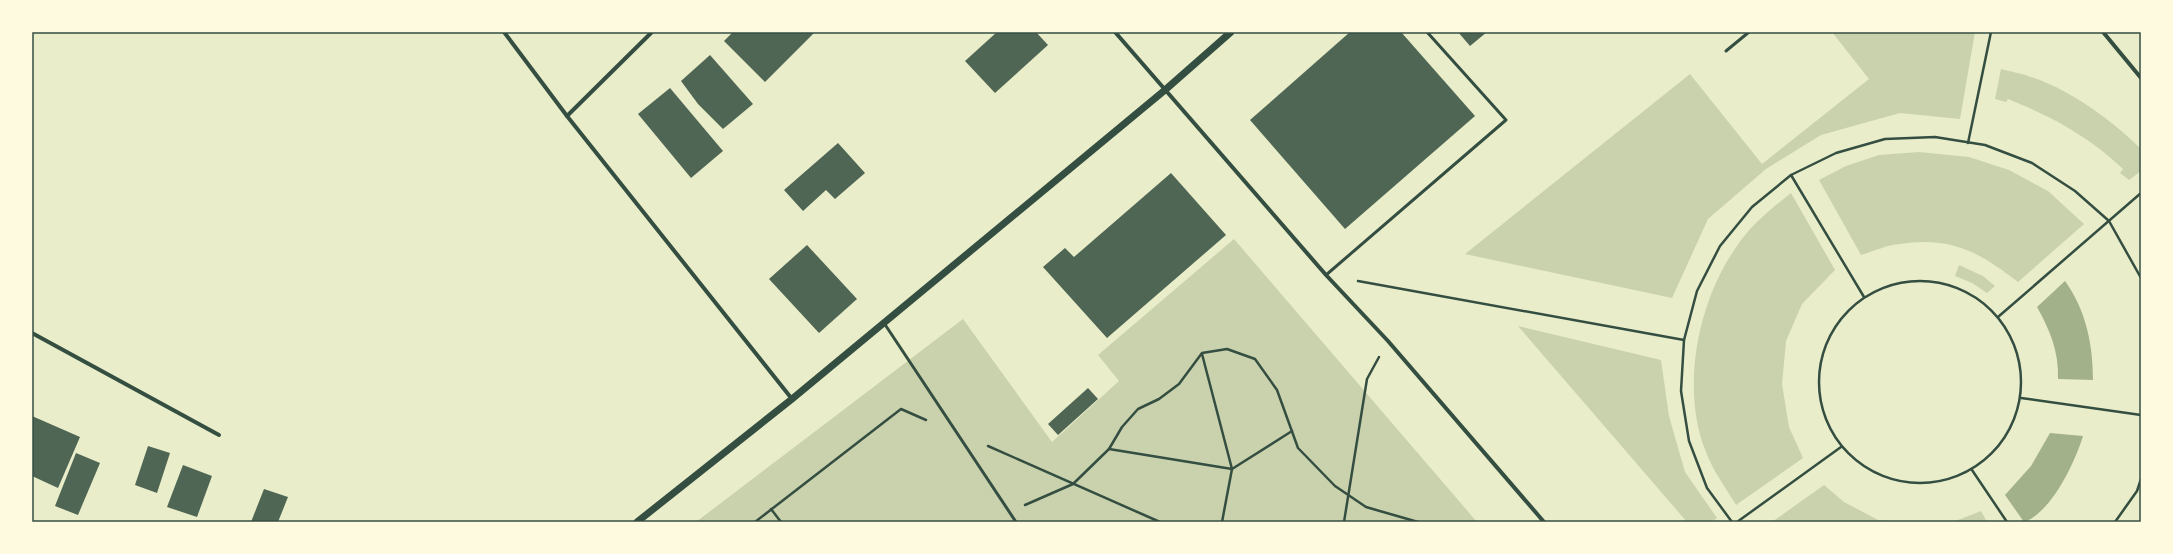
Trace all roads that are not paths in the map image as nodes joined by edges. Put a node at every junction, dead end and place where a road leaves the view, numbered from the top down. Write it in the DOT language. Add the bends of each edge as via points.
graph roads {
  1 [pos="504,32"];
  2 [pos="652,32"];
  3 [pos="1115,32"];
  4 [pos="1231,32"];
  5 [pos="1427,32"];
  6 [pos="1749,32"];
  7 [pos="2103,32"];
  8 [pos="1726,51"];
  9 [pos="2141,78"];
  10 [pos="1165,90"];
  11 [pos="567,116"];
  12 [pos="1326,276"];
  13 [pos="884,323"];
  14 [pos="32,333"];
  15 [pos="792,399"];
  16 [pos="219,435"];
  17 [pos="637,522"];
  18 [pos="1016,522"];
  19 [pos="1544,522"];
  1 -- 11 [label="street"];
  2 -- 11 [label="street"];
  3 -- 10 [label="street"];
  4 -- 10 [label="street"];
  5 -- 12 [label="lane" via="1506,120"];
  6 -- 8 [label="lane"];
  7 -- 9 [label="street"];
  10 -- 12 [label="street"];
  10 -- 13 [label="street"];
  11 -- 15 [label="street"];
  12 -- 19 [label="street" via="1388,341"];
  13 -- 15 [label="street"];
  13 -- 18 [label="lane"];
  14 -- 16 [label="street"];
  15 -- 17 [label="street"];
}
